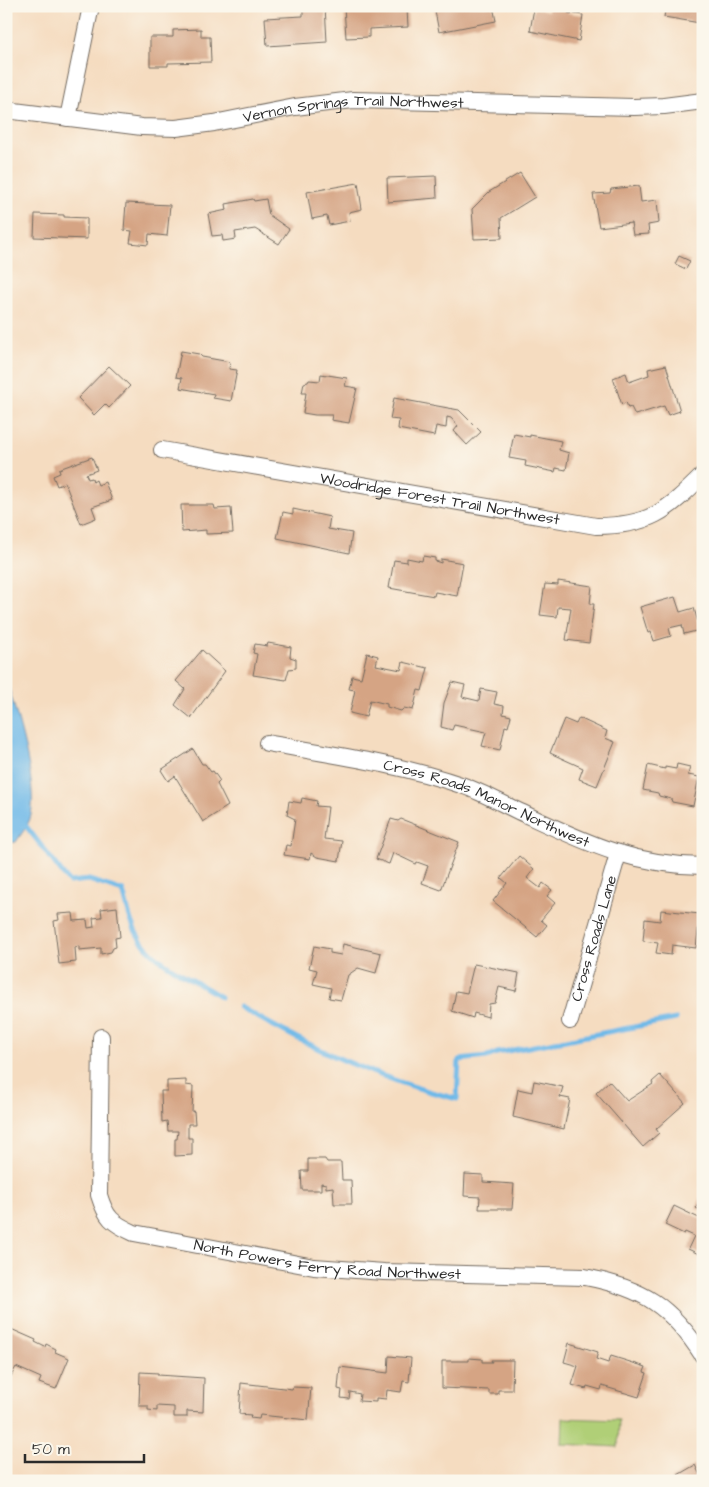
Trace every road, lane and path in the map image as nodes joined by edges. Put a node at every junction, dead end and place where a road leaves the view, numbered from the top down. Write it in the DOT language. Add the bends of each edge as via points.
graph roads {
  1 [pos="91,6"];
  2 [pos="703,102"];
  3 [pos="6,110"];
  4 [pos="68,118"];
  5 [pos="162,450"];
  6 [pos="703,475"];
  7 [pos="267,743"];
  8 [pos="618,854"];
  9 [pos="703,866"];
  10 [pos="570,1021"];
  11 [pos="101,1037"];
  12 [pos="703,1356"];
  1 -- 4 [label="street"];
  2 -- 4 [label="street, Vernon Springs Trail Northwest" via="634,107 353,100 176,128"];
  3 -- 4 [label="street, Vernon Springs Trail Northwest"];
  5 -- 6 [label="street, Woodridge Forest Trail Northwest" via="596,526 619,526 646,520 670,507"];
  7 -- 8 [label="street, Cross Roads Manor Northwest" via="386,764 465,787"];
  8 -- 9 [label="street, Cross Roads Manor Northwest" via="649,862"];
  8 -- 10 [label="street, Cross Roads Lane"];
  11 -- 12 [label="street, North Powers Ferry Road Northwest" via="100,1194 104,1211 116,1225 134,1233 314,1267 585,1277 613,1282 638,1292 670,1314"];
}
